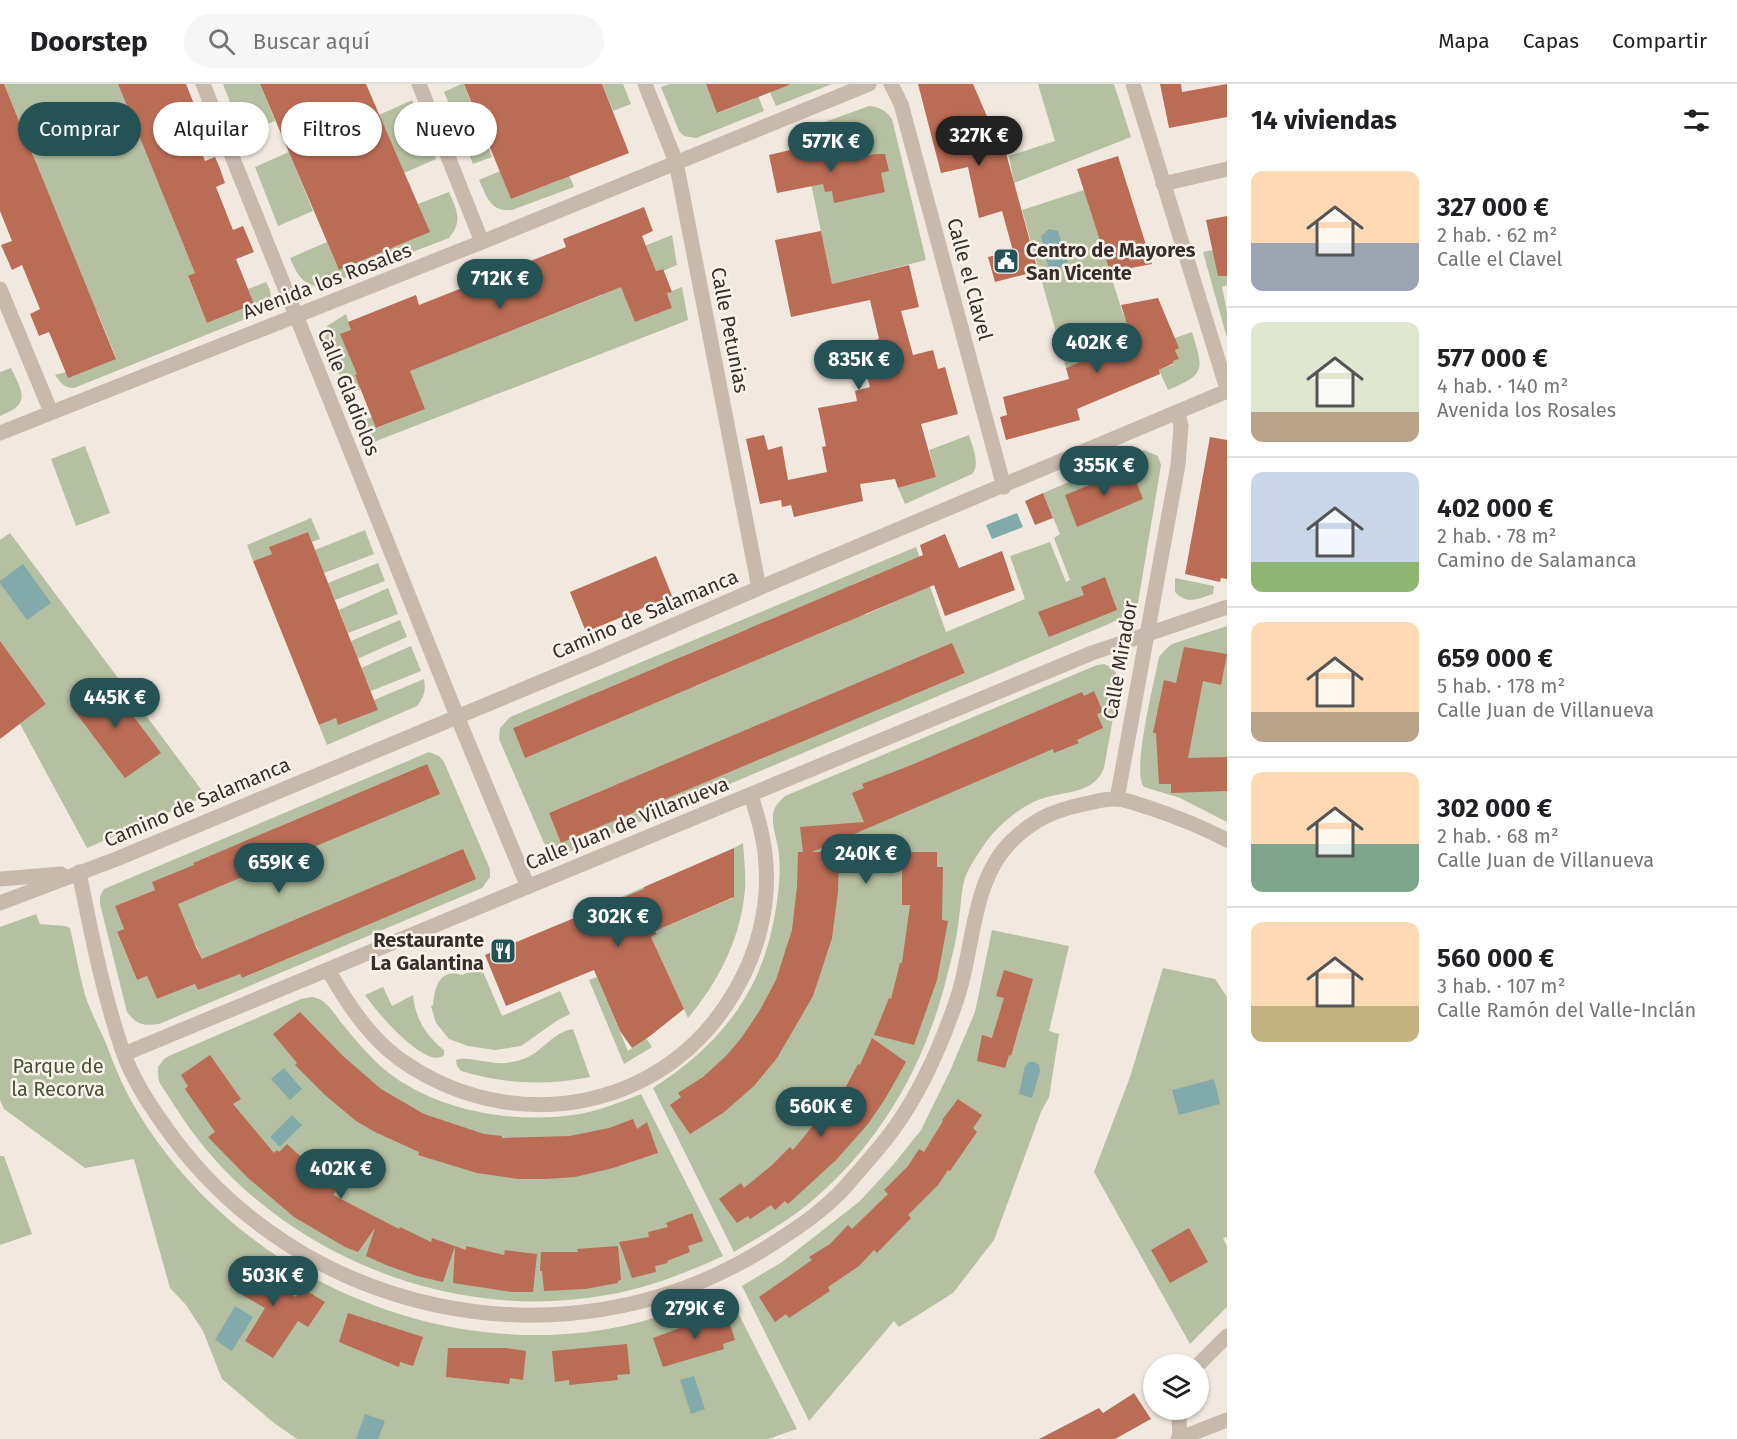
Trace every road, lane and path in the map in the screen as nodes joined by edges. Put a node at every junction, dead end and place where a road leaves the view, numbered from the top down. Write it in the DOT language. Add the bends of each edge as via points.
graph roads {
  1 [pos="203,84"];
  2 [pos="419,84"];
  3 [pos="645,84"];
  4 [pos="869,84"];
  5 [pos="891,84"];
  6 [pos="1133,84"];
  7 [pos="676,162"];
  8 [pos="1227,169"];
  9 [pos="1164,184"];
  10 [pos="482,243"];
  11 [pos="0,289"];
  12 [pos="296,316"];
  13 [pos="1227,390"];
  14 [pos="51,412"];
  15 [pos="1178,412"];
  16 [pos="0,433"];
  17 [pos="1004,486"];
  18 [pos="759,588"];
  19 [pos="1227,607"];
  20 [pos="1146,633"];
  21 [pos="457,716"];
  22 [pos="751,795"];
  23 [pos="1117,799"];
  24 [pos="1227,840"];
  25 [pos="79,872"];
  26 [pos="0,879"];
  27 [pos="528,887"];
  28 [pos="0,903"];
  29 [pos="328,970"];
  30 [pos="124,1054"];
  31 [pos="1227,1336"];
  32 [pos="1209,1354"];
  33 [pos="1179,1420"];
  34 [pos="1227,1420"];
  35 [pos="1180,1439"];
  1 -- 12 [label="street, Calle Gladiolos"];
  2 -- 10 [label="street"];
  3 -- 7 [label="street, Calle Petunias"];
  4 -- 7 [label="street, Avenida los Rosales"];
  5 -- 17 [label="street, Calle el Clavel" via="901,104"];
  6 -- 9 [label="street"];
  7 -- 10 [label="street, Avenida los Rosales"];
  7 -- 18 [label="street, Calle Petunias"];
  8 -- 9 [label="street"];
  9 -- 13 [label="street"];
  10 -- 12 [label="street, Avenida los Rosales"];
  11 -- 14 [label="street"];
  12 -- 14 [label="street, Avenida los Rosales"];
  12 -- 21 [label="street, Calle Gladiolos"];
  13 -- 15 [label="street, Camino de Salamanca"];
  14 -- 16 [label="street, Avenida los Rosales"];
  15 -- 17 [label="street, Camino de Salamanca"];
  15 -- 20 [label="street, Calle Mirador" via="1178,465"];
  17 -- 18 [label="street, Camino de Salamanca"];
  18 -- 21 [label="street, Camino de Salamanca"];
  19 -- 20 [label="street, Calle Juan de Villanueva"];
  20 -- 22 [label="street, Calle Juan de Villanueva"];
  20 -- 23 [label="street, Calle Mirador"];
  21 -- 25 [label="street, Camino de Salamanca"];
  21 -- 27 [label="street, Calle Gladiolos"];
  22 -- 27 [label="street, Calle Juan de Villanueva"];
  22 -- 29 [label="street" via="766,866 765,904 758,941 726,1008 702,1037 673,1062 642,1081 575,1103 540,1106 471,1096 429,1078 386,1048 364,1026"];
  23 -- 24 [label="street" via="1196,824"];
  23 -- 30 [label="street" via="1054,811 1014,838 999,856 987,878 958,996 932,1064 896,1127 843,1189 794,1230 732,1268 664,1295 603,1310 504,1316 417,1302 357,1282 293,1247 250,1217 204,1175 164,1126"];
  25 -- 26 [label="street, Camino de Salamanca"];
  25 -- 28 [label="street, Camino de Salamanca"];
  25 -- 30 [label="street"];
  27 -- 29 [label="street, Calle Juan de Villanueva"];
  29 -- 30 [label="street, Calle Juan de Villanueva"];
  31 -- 32 [label="street"];
  33 -- 35 [label="street"];
  34 -- 35 [label="street"];
}
